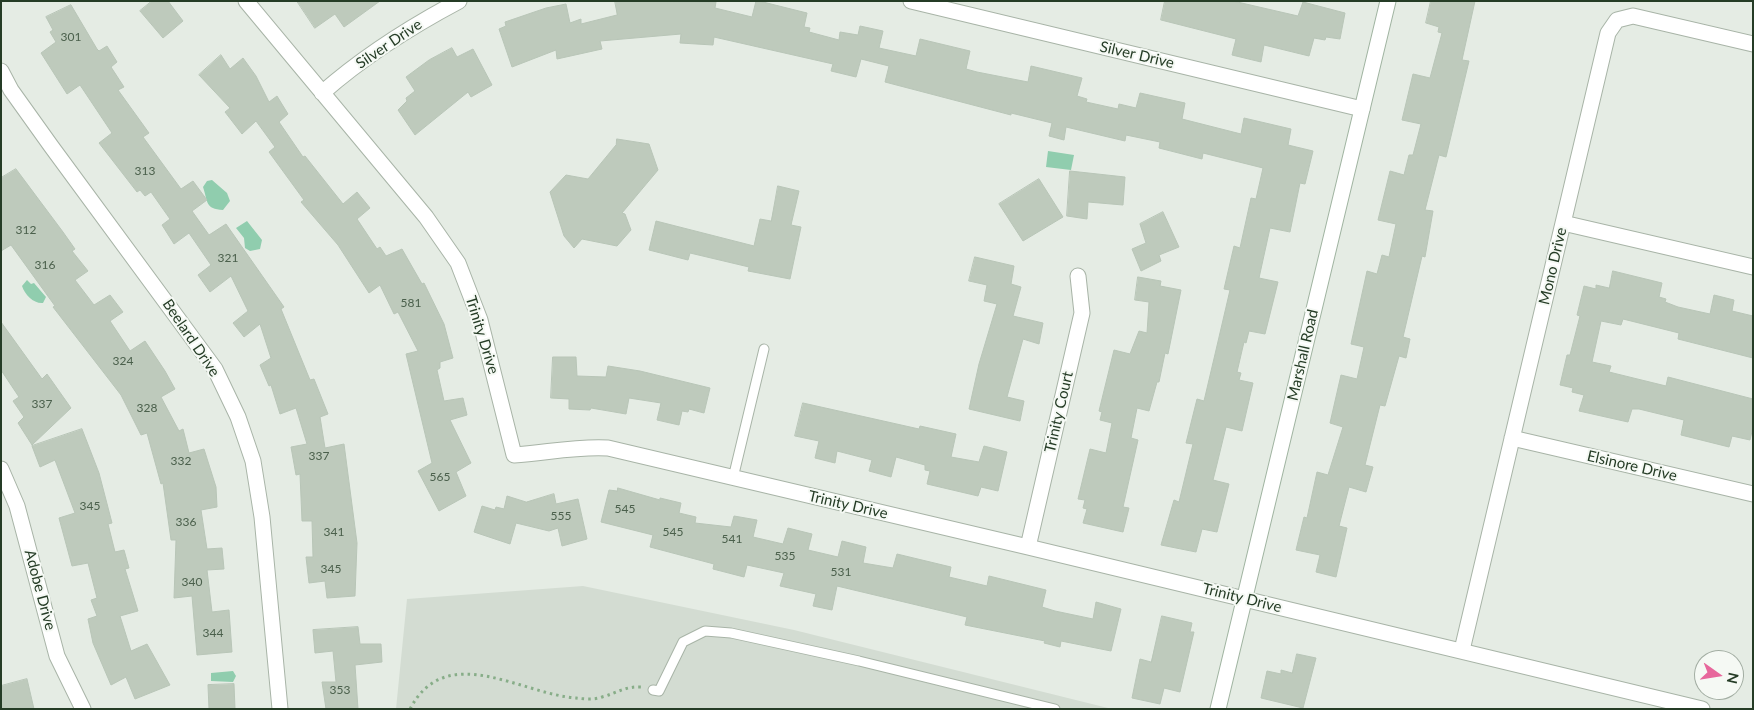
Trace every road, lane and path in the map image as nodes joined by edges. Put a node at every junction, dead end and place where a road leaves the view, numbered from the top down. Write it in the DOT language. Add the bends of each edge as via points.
graph roads {
  1 [pos="246,1"];
  2 [pos="459,1"];
  3 [pos="911,1"];
  4 [pos="1388,1"];
  5 [pos="1753,44"];
  6 [pos="1,71"];
  7 [pos="322,94"];
  8 [pos="1362,109"];
  9 [pos="1564,223"];
  10 [pos="1753,267"];
  11 [pos="1078,276"];
  12 [pos="764,348"];
  13 [pos="1512,438"];
  14 [pos="1,469"];
  15 [pos="733,478"];
  16 [pos="1753,494"];
  17 [pos="1028,546"];
  18 [pos="1245,599"];
  19 [pos="1462,650"];
  20 [pos="653,690"];
  21 [pos="83,709"];
  22 [pos="280,709"];
  23 [pos="410,709"];
  24 [pos="1056,709"];
  25 [pos="1218,709"];
  26 [pos="1702,709"];
  1 -- 7 [label="street, Trinity Drive"];
  2 -- 7 [label="street, Silver Drive" via="412,26 339,78"];
  3 -- 8 [label="street, Silver Drive"];
  4 -- 8 [label="street, Marshall Road"];
  5 -- 9 [label="street, Mono Drive" via="1633,16 1617,20 1608,33"];
  6 -- 22 [label="street, Beelard Drive" via="51,146 215,369 238,417 253,461 262,516"];
  7 -- 15 [label="street, Trinity Drive" via="426,217 458,263 480,320 514,455 583,447 608,448"];
  8 -- 18 [label="street, Marshall Road"];
  9 -- 10 [label="street"];
  9 -- 13 [label="street, Mono Drive"];
  11 -- 17 [label="street, Trinity Court" via="1082,313"];
  12 -- 15 [label="lane"];
  13 -- 16 [label="street, Elsinore Drive"];
  13 -- 19 [label="street, Mono Drive"];
  14 -- 21 [label="street, Adobe Drive" via="17,506 57,656"];
  15 -- 17 [label="street, Trinity Drive"];
  17 -- 18 [label="street, Trinity Drive"];
  18 -- 19 [label="street, Trinity Drive"];
  18 -- 25 [label="street, Marshall Road"];
  19 -- 26 [label="street, Trinity Drive"];
  20 -- 23 [label="path" via="641,686 626,687 602,698 575,698 545,693 484,675 455,673 432,682"];
  20 -- 24 [label="lane" via="659,691 683,642 705,631 731,633 859,661"];
}
